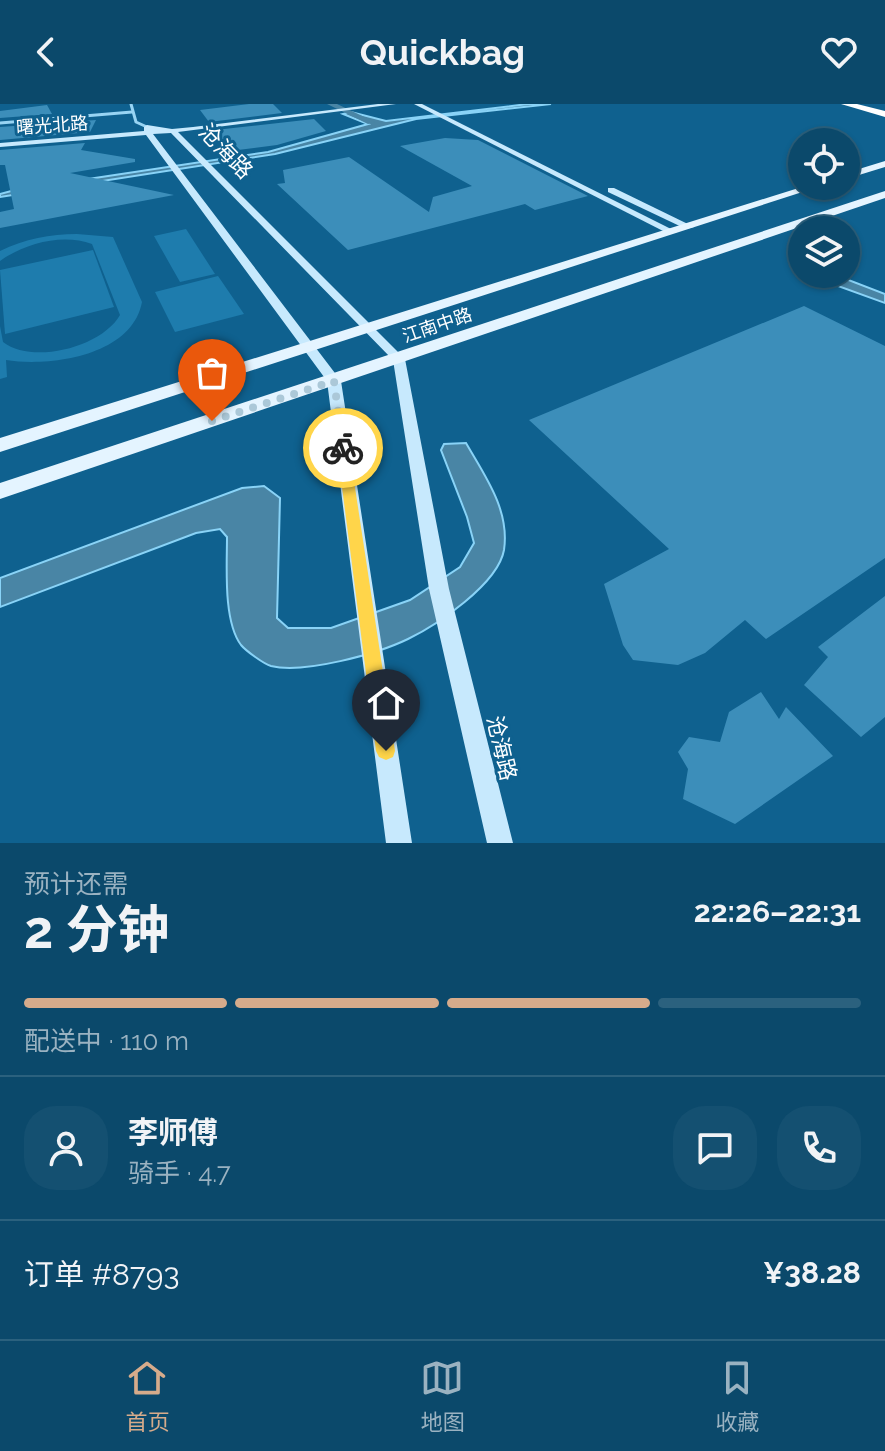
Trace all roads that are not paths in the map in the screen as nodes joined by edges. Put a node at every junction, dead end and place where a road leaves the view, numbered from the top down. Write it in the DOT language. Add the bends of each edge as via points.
graph roads {
  1 [pos="131,104"];
  2 [pos="343,104"];
  3 [pos="393,104"];
  4 [pos="417,104"];
  5 [pos="846,104"];
  6 [pos="432,108"];
  7 [pos="132,112"];
  8 [pos="885,114"];
  9 [pos="0,123"];
  10 [pos="148,130"];
  11 [pos="173,131"];
  12 [pos="0,142"];
  13 [pos="885,164"];
  14 [pos="860,172"];
  15 [pos="885,194"];
  16 [pos="788,195"];
  17 [pos="689,227"];
  18 [pos="672,232"];
  19 [pos="371,328"];
  20 [pos="307,349"];
  21 [pos="399,359"];
  22 [pos="334,381"];
  23 [pos="0,445"];
  24 [pos="0,491"];
  25 [pos="399,843"];
  26 [pos="500,843"];
  1 -- 7 [label="lane"];
  2 -- 10 [label="street, 曙光北路"];
  3 -- 11 [label="street"];
  4 -- 6 [label="street"];
  5 -- 8 [label="highway"];
  6 -- 17 [label="street"];
  6 -- 18 [label="street"];
  7 -- 9 [label="lane"];
  7 -- 10 [label="lane"];
  10 -- 11 [label="street, 沧海路"];
  10 -- 12 [label="street, 曙光北路"];
  10 -- 20 [label="street"];
  11 -- 19 [label="street, 沧海路"];
  13 -- 14 [label="main road"];
  15 -- 21 [label="main road, 江南中路"];
  16 -- 17 [label="main road, 江南中路"];
  17 -- 18 [label="main road, 江南中路"];
  18 -- 19 [label="main road, 江南中路"];
  19 -- 20 [label="main road, 江南中路"];
  19 -- 21 [label="street, 沧海路"];
  20 -- 22 [label="street"];
  20 -- 23 [label="main road, 江南中路"];
  21 -- 22 [label="main road, 江南中路"];
  21 -- 26 [label="street, 沧海路" via="439,589"];
  22 -- 24 [label="main road, 江南中路"];
  22 -- 25 [label="street"];
}
